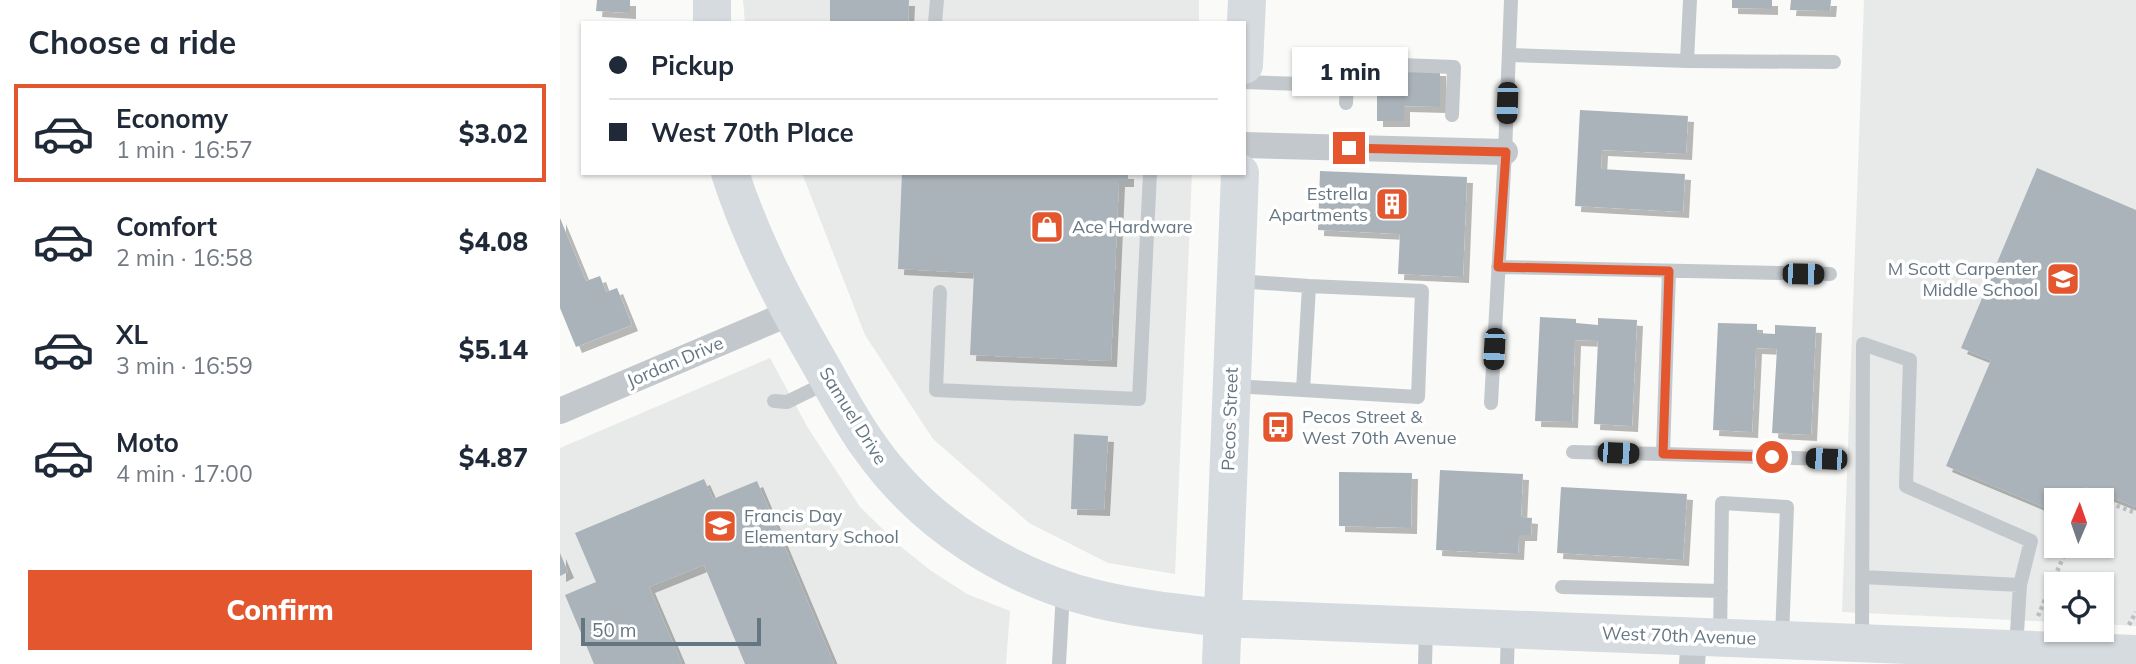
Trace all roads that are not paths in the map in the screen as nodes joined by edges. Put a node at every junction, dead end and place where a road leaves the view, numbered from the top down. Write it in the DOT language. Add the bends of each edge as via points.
graph roads {
  1 [pos="712,0"];
  2 [pos="937,0"];
  3 [pos="1247,0"];
  4 [pos="1511,0"];
  5 [pos="1690,0"];
  6 [pos="712,21"];
  7 [pos="936,21"];
  8 [pos="1246,22"];
  9 [pos="1509,55"];
  10 [pos="1687,61"];
  11 [pos="1834,62"];
  12 [pos="1348,63"];
  13 [pos="1246,82"];
  14 [pos="1346,103"];
  15 [pos="1452,115"];
  16 [pos="1246,145"];
  17 [pos="1506,152"];
  18 [pos="731,175"];
  19 [pos="1150,175"];
  20 [pos="1240,175"];
  21 [pos="1498,267"];
  22 [pos="1669,271"];
  23 [pos="1830,274"];
  24 [pos="1236,281"];
  25 [pos="1309,286"];
  26 [pos="940,292"];
  27 [pos="790,313"];
  28 [pos="830,381"];
  29 [pos="1231,386"];
  30 [pos="1303,390"];
  31 [pos="774,401"];
  32 [pos="1491,403"];
  33 [pos="560,411"];
  34 [pos="1573,452"];
  35 [pos="1663,454"];
  36 [pos="1826,459"];
  37 [pos="1863,577"];
  38 [pos="2020,585"];
  39 [pos="1562,587"];
  40 [pos="1063,589"];
  41 [pos="1721,591"];
  42 [pos="1223,618"];
  43 [pos="1426,626"];
  44 [pos="2017,635"];
  45 [pos="1782,640"];
  46 [pos="1702,646"];
  47 [pos="1507,647"];
  48 [pos="1883,650"];
  49 [pos="2136,654"];
  50 [pos="1967,656"];
  51 [pos="1059,664"];
  52 [pos="1221,664"];
  53 [pos="1425,664"];
  1 -- 6 [label="main road"];
  2 -- 7 [label="lane"];
  3 -- 8 [label="main road"];
  4 -- 9 [label="lane"];
  5 -- 10 [label="lane"];
  9 -- 10 [label="lane"];
  9 -- 17 [label="lane"];
  10 -- 11 [label="lane"];
  12 -- 13 [label="lane" via="1303,84"];
  12 -- 14 [label="lane"];
  12 -- 15 [label="lane" via="1454,67"];
  16 -- 17 [label="street"];
  17 -- 21 [label="lane"];
  18 -- 27 [label="main road, Samuel Drive" via="765,266"];
  19 -- 26 [label="lane" via="1139,399 936,390"];
  20 -- 24 [label="main road, Pecos Street"];
  21 -- 22 [label="lane"];
  21 -- 32 [label="lane"];
  22 -- 23 [label="lane"];
  22 -- 35 [label="lane"];
  24 -- 25 [label="lane"];
  24 -- 29 [label="main road, Pecos Street"];
  25 -- 30 [label="lane"];
  25 -- 30 [label="lane" via="1422,292 1418,397"];
  27 -- 28 [label="main road, Samuel Drive"];
  27 -- 33 [label="street, Jordan Drive"];
  28 -- 31 [label="lane" via="787,402"];
  28 -- 40 [label="main road, Samuel Drive" via="869,446 912,497 954,533 997,560"];
  29 -- 30 [label="lane"];
  29 -- 42 [label="main road, Pecos Street"];
  34 -- 35 [label="lane"];
  35 -- 36 [label="lane"];
  37 -- 38 [label="lane"];
  37 -- 38 [label="lane" via="1863,344 1910,360 1906,486 2031,541"];
  37 -- 48 [label="lane"];
  38 -- 44 [label="lane"];
  39 -- 41 [label="lane"];
  40 -- 42 [label="main road, Samuel Drive" via="1097,599"];
  40 -- 51 [label="lane"];
  41 -- 45 [label="lane" via="1722,503 1787,507"];
  41 -- 46 [label="lane"];
  42 -- 43 [label="main road, West 70th Avenue"];
  42 -- 52 [label="main road, Pecos Street"];
  43 -- 47 [label="main road, West 70th Avenue"];
  43 -- 53 [label="lane"];
  44 -- 49 [label="main road, West 70th Avenue"];
  44 -- 50 [label="main road, West 70th Avenue"];
  45 -- 46 [label="main road, West 70th Avenue"];
  45 -- 48 [label="main road, West 70th Avenue"];
  46 -- 47 [label="main road, West 70th Avenue"];
  48 -- 50 [label="main road, West 70th Avenue"];
}
